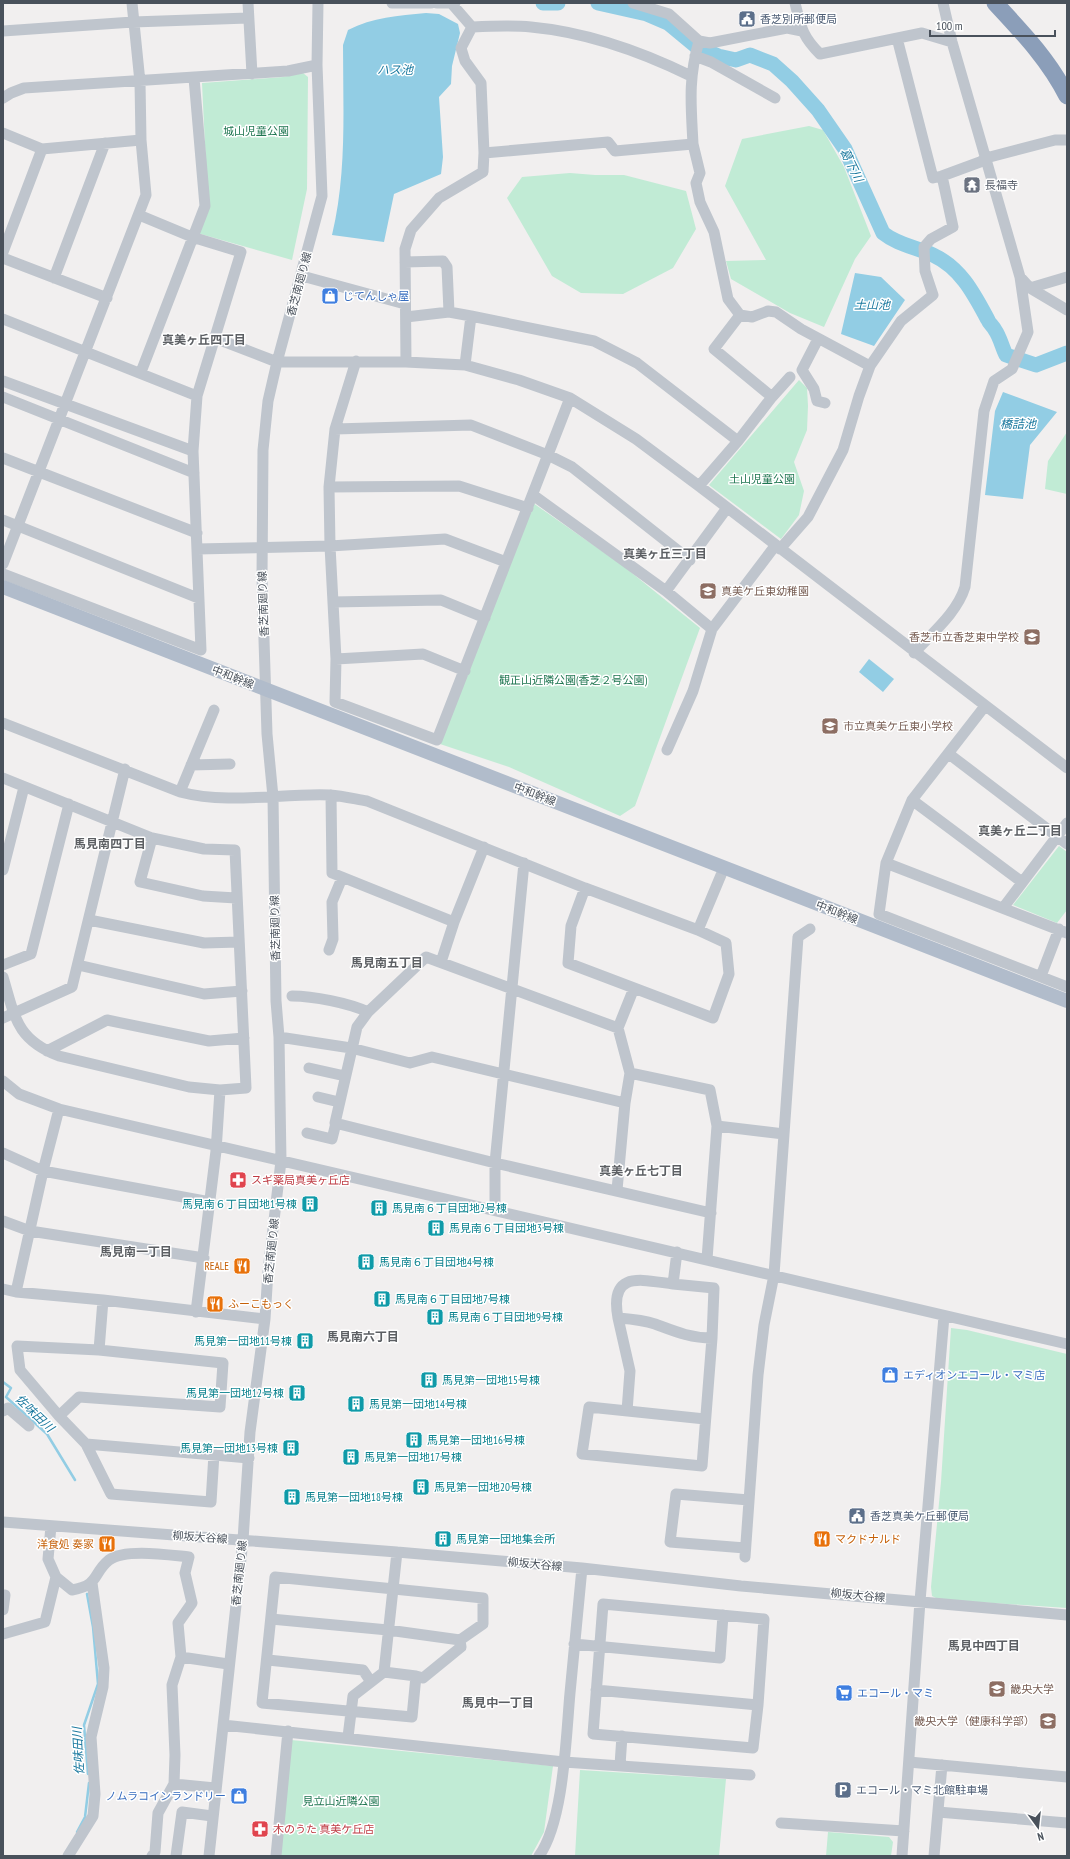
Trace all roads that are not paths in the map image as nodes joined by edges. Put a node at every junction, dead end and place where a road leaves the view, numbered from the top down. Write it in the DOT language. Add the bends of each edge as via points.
graph roads {
  1 [pos="132,3"];
  2 [pos="248,3"];
  3 [pos="318,3"];
  4 [pos="392,3"];
  5 [pos="431,3"];
  6 [pos="438,3"];
  7 [pos="633,3"];
  8 [pos="666,3"];
  9 [pos="794,3"];
  10 [pos="943,3"];
  11 [pos="995,3"];
  12 [pos="454,4"];
  13 [pos="669,14"];
  14 [pos="248,18"];
  15 [pos="133,22"];
  16 [pos="472,27"];
  17 [pos="3,31"];
  18 [pos="802,31"];
  19 [pos="897,38"];
  20 [pos="699,40"];
  21 [pos="952,42"];
  22 [pos="695,56"];
  23 [pos="317,66"];
  24 [pos="252,74"];
  25 [pos="691,76"];
  26 [pos="194,78"];
  27 [pos="140,82"];
  28 [pos="1067,96"];
  29 [pos="3,98"];
  30 [pos="774,98"];
  31 [pos="3,133"];
  32 [pos="141,140"];
  33 [pos="1067,140"];
  34 [pos="105,143"];
  35 [pos="693,144"];
  36 [pos="42,149"];
  37 [pos="484,153"];
  38 [pos="986,158"];
  39 [pos="942,176"];
  40 [pos="139,215"];
  41 [pos="192,237"];
  42 [pos="3,252"];
  43 [pos="3,258"];
  44 [pos="405,262"];
  45 [pos="302,276"];
  46 [pos="1020,277"];
  47 [pos="1067,277"];
  48 [pos="54,278"];
  49 [pos="1030,288"];
  50 [pos="107,298"];
  51 [pos="405,304"];
  52 [pos="1067,310"];
  53 [pos="449,312"];
  54 [pos="740,315"];
  55 [pos="471,316"];
  56 [pos="406,317"];
  57 [pos="3,320"];
  58 [pos="215,338"];
  59 [pos="818,339"];
  60 [pos="86,352"];
  61 [pos="277,362"];
  62 [pos="356,362"];
  63 [pos="406,362"];
  64 [pos="465,366"];
  65 [pos="870,366"];
  66 [pos="141,372"];
  67 [pos="790,378"];
  68 [pos="3,381"];
  69 [pos="197,396"];
  70 [pos="3,397"];
  71 [pos="772,397"];
  72 [pos="570,398"];
  73 [pos="825,403"];
  74 [pos="64,404"];
  75 [pos="60,420"];
  76 [pos="335,429"];
  77 [pos="738,441"];
  78 [pos="193,451"];
  79 [pos="548,456"];
  80 [pos="3,458"];
  81 [pos="39,472"];
  82 [pos="194,473"];
  83 [pos="699,486"];
  84 [pos="329,487"];
  85 [pos="533,495"];
  86 [pos="528,508"];
  87 [pos="727,508"];
  88 [pos="3,520"];
  89 [pos="18,526"];
  90 [pos="197,532"];
  91 [pos="330,546"];
  92 [pos="262,548"];
  93 [pos="778,548"];
  94 [pos="197,549"];
  95 [pos="690,560"];
  96 [pos="506,562"];
  97 [pos="3,564"];
  98 [pos="3,574"];
  99 [pos="3,587"];
  100 [pos="666,591"];
  101 [pos="3,597"];
  102 [pos="198,598"];
  103 [pos="333,602"];
  104 [pos="485,618"];
  105 [pos="712,629"];
  106 [pos="914,653"];
  107 [pos="336,659"];
  108 [pos="465,671"];
  109 [pos="267,695"];
  110 [pos="985,706"];
  111 [pos="214,710"];
  112 [pos="3,723"];
  113 [pos="667,750"];
  114 [pos="948,754"];
  115 [pos="230,764"];
  116 [pos="191,765"];
  117 [pos="1067,768"];
  118 [pos="125,769"];
  119 [pos="3,778"];
  120 [pos="24,787"];
  121 [pos="180,792"];
  122 [pos="331,795"];
  123 [pos="273,797"];
  124 [pos="912,800"];
  125 [pos="69,804"];
  126 [pos="112,822"];
  127 [pos="1067,824"];
  128 [pos="1057,837"];
  129 [pos="152,838"];
  130 [pos="1067,844"];
  131 [pos="484,847"];
  132 [pos="524,863"];
  133 [pos="886,863"];
  134 [pos="3,870"];
  135 [pos="721,875"];
  136 [pos="342,878"];
  137 [pos="1022,882"];
  138 [pos="586,888"];
  139 [pos="236,898"];
  140 [pos="1003,908"];
  141 [pos="89,920"];
  142 [pos="454,922"];
  143 [pos="810,929"];
  144 [pos="698,930"];
  145 [pos="1063,931"];
  146 [pos="239,942"];
  147 [pos="329,950"];
  148 [pos="441,962"];
  149 [pos="3,966"];
  150 [pos="78,966"];
  151 [pos="1040,976"];
  152 [pos="3,977"];
  153 [pos="1067,987"];
  154 [pos="634,988"];
  155 [pos="513,989"];
  156 [pos="242,991"];
  157 [pos="292,996"];
  158 [pos="1067,1001"];
  159 [pos="1067,1010"];
  160 [pos="368,1012"];
  161 [pos="13,1013"];
  162 [pos="3,1018"];
  163 [pos="618,1028"];
  164 [pos="279,1037"];
  165 [pos="244,1038"];
  166 [pos="351,1048"];
  167 [pos="47,1051"];
  168 [pos="309,1068"];
  169 [pos="505,1073"];
  170 [pos="630,1074"];
  171 [pos="345,1076"];
  172 [pos="3,1081"];
  173 [pos="220,1090"];
  174 [pos="318,1097"];
  175 [pos="340,1102"];
  176 [pos="625,1103"];
  177 [pos="59,1109"];
  178 [pos="336,1123"];
  179 [pos="717,1126"];
  180 [pos="307,1133"];
  181 [pos="784,1134"];
  182 [pos="215,1145"];
  183 [pos="3,1153"];
  184 [pos="281,1161"];
  185 [pos="495,1163"];
  186 [pos="43,1171"];
  187 [pos="617,1190"];
  188 [pos="210,1202"];
  189 [pos="495,1210"];
  190 [pos="711,1213"];
  191 [pos="3,1221"];
  192 [pos="30,1231"];
  193 [pos="677,1252"];
  194 [pos="204,1258"];
  195 [pos="707,1259"];
  196 [pos="774,1275"];
  197 [pos="673,1284"];
  198 [pos="3,1289"];
  199 [pos="16,1292"];
  200 [pos="103,1300"];
  201 [pos="196,1312"];
  202 [pos="944,1316"];
  203 [pos="618,1318"];
  204 [pos="265,1319"];
  205 [pos="712,1338"];
  206 [pos="1067,1344"];
  207 [pos="99,1350"];
  208 [pos="3,1411"];
  209 [pos="627,1411"];
  210 [pos="59,1416"];
  211 [pos="705,1419"];
  212 [pos="29,1426"];
  213 [pos="86,1444"];
  214 [pos="214,1454"];
  215 [pos="249,1458"];
  216 [pos="749,1500"];
  217 [pos="3,1522"];
  218 [pos="51,1526"];
  219 [pos="242,1540"];
  220 [pos="397,1552"];
  221 [pos="582,1568"];
  222 [pos="56,1577"];
  223 [pos="92,1583"];
  224 [pos="392,1588"];
  225 [pos="3,1595"];
  226 [pos="920,1601"];
  227 [pos="3,1610"];
  228 [pos="723,1615"];
  229 [pos="1067,1615"];
  230 [pos="270,1619"];
  231 [pos="388,1630"];
  232 [pos="3,1634"];
  233 [pos="460,1640"];
  234 [pos="574,1644"];
  235 [pos="600,1648"];
  236 [pos="181,1657"];
  237 [pos="268,1660"];
  238 [pos="228,1664"];
  239 [pos="384,1672"];
  240 [pos="416,1676"];
  241 [pos="371,1682"];
  242 [pos="596,1690"];
  243 [pos="758,1705"];
  244 [pos="350,1711"];
  245 [pos="223,1724"];
  246 [pos="288,1730"];
  247 [pos="622,1736"];
  248 [pos="348,1737"];
  249 [pos="564,1762"];
  250 [pos="909,1762"];
  251 [pos="620,1765"];
  252 [pos="942,1765"];
  253 [pos="750,1775"];
  254 [pos="1067,1777"];
  255 [pos="174,1784"];
  256 [pos="215,1788"];
  257 [pos="938,1812"];
  258 [pos="212,1816"];
  259 [pos="1067,1823"];
  260 [pos="781,1824"];
  261 [pos="904,1831"];
  262 [pos="68,1856"];
  263 [pos="152,1856"];
  264 [pos="176,1856"];
  265 [pos="209,1856"];
  266 [pos="276,1856"];
  267 [pos="539,1856"];
  268 [pos="902,1856"];
  269 [pos="934,1856"];
  1 -- 15 [label="street"];
  2 -- 14 [label="street"];
  3 -- 23 [label="street, 香芝南廻り線"];
  4 -- 5 [label="street"];
  6 -- 12 [label="street"];
  7 -- 13 [label="street"];
  8 -- 13 [label="street"];
  9 -- 18 [label="street"];
  10 -- 21 [label="street"];
  11 -- 28 [label="highway" via="1030,40"];
  12 -- 16 [label="street"];
  13 -- 20 [label="street"];
  14 -- 15 [label="street"];
  14 -- 24 [label="street"];
  15 -- 17 [label="street"];
  15 -- 27 [label="street"];
  16 -- 25 [label="street" via="532,27 582,36 655,60"];
  16 -- 37 [label="street" via="461,48 465,61 481,83"];
  18 -- 19 [label="street" via="820,54"];
  18 -- 20 [label="street" via="787,28 710,43"];
  19 -- 21 [label="street" via="922,33"];
  19 -- 39 [label="street" via="933,178"];
  20 -- 22 [label="street"];
  21 -- 38 [label="street"];
  22 -- 25 [label="street"];
  22 -- 30 [label="street" via="711,62"];
  23 -- 24 [label="street"];
  23 -- 45 [label="street, 香芝南廻り線" via="322,196"];
  24 -- 26 [label="street"];
  25 -- 35 [label="street"];
  26 -- 27 [label="street"];
  26 -- 41 [label="street" via="205,206"];
  27 -- 29 [label="street" via="24,88"];
  27 -- 32 [label="street"];
  31 -- 36 [label="street"];
  32 -- 34 [label="street"];
  32 -- 40 [label="street" via="146,195"];
  33 -- 38 [label="street" via="1055,140"];
  34 -- 36 [label="street"];
  34 -- 48 [label="street"];
  35 -- 37 [label="street" via="615,151 608,142"];
  35 -- 54 [label="street" via="700,173 696,183 700,202 714,232 728,299"];
  36 -- 42 [label="street"];
  37 -- 44 [label="street" via="483,172 438,198 411,230 405,249"];
  38 -- 39 [label="street"];
  38 -- 46 [label="street"];
  39 -- 65 [label="street" via="953,227 930,240 924,248 924,271 933,295 901,320"];
  40 -- 41 [label="street"];
  40 -- 50 [label="street"];
  41 -- 58 [label="street" via="241,252"];
  41 -- 66 [label="street"];
  43 -- 48 [label="street"];
  44 -- 51 [label="street"];
  44 -- 53 [label="street" via="443,261 447,267"];
  45 -- 51 [label="street"];
  45 -- 61 [label="street, 香芝南廻り線"];
  46 -- 49 [label="street"];
  46 -- 106 [label="street" via="1028,332 1012,369 994,381 984,411 965,587 962,597 950,614"];
  47 -- 49 [label="street"];
  48 -- 50 [label="street"];
  49 -- 52 [label="street"];
  50 -- 60 [label="street"];
  51 -- 56 [label="street"];
  53 -- 55 [label="street"];
  53 -- 56 [label="street"];
  54 -- 59 [label="street" via="752,317 768,311 776,312"];
  54 -- 71 [label="street" via="714,349"];
  55 -- 64 [label="street"];
  55 -- 77 [label="street" via="594,342 637,363"];
  56 -- 63 [label="street"];
  57 -- 60 [label="street"];
  58 -- 61 [label="street"];
  58 -- 69 [label="street"];
  59 -- 65 [label="street"];
  59 -- 73 [label="street" via="802,370 814,389 817,401"];
  60 -- 66 [label="street"];
  60 -- 74 [label="street"];
  61 -- 62 [label="street"];
  61 -- 92 [label="street, 香芝南廻り線" via="268,401 263,450"];
  62 -- 63 [label="street"];
  62 -- 76 [label="street"];
  63 -- 64 [label="street"];
  64 -- 72 [label="street" via="519,380"];
  65 -- 93 [label="street" via="843,450 808,517"];
  66 -- 69 [label="street"];
  67 -- 71 [label="street"];
  68 -- 74 [label="street"];
  69 -- 78 [label="street"];
  70 -- 75 [label="street"];
  71 -- 77 [label="street"];
  72 -- 79 [label="street"];
  72 -- 83 [label="street" via="636,439"];
  74 -- 75 [label="street"];
  74 -- 78 [label="street"];
  75 -- 81 [label="street"];
  75 -- 82 [label="street"];
  76 -- 79 [label="street" via="471,425"];
  76 -- 84 [label="street"];
  77 -- 83 [label="street"];
  78 -- 82 [label="street"];
  79 -- 85 [label="street"];
  79 -- 95 [label="street" via="572,468"];
  80 -- 81 [label="street"];
  81 -- 89 [label="street"];
  81 -- 90 [label="street"];
  82 -- 90 [label="street"];
  83 -- 87 [label="street"];
  84 -- 86 [label="street" via="459,486"];
  84 -- 91 [label="street"];
  85 -- 86 [label="street"];
  85 -- 100 [label="street"];
  86 -- 96 [label="street"];
  87 -- 93 [label="street"];
  87 -- 95 [label="street"];
  88 -- 89 [label="street"];
  89 -- 97 [label="street"];
  89 -- 102 [label="street"];
  90 -- 94 [label="street"];
  91 -- 92 [label="street"];
  91 -- 96 [label="street" via="445,539"];
  91 -- 103 [label="street"];
  92 -- 94 [label="street"];
  92 -- 109 [label="street, 香芝南廻り線"];
  93 -- 105 [label="street"];
  93 -- 106 [label="street"];
  94 -- 102 [label="street"];
  95 -- 100 [label="street"];
  96 -- 104 [label="street"];
  98 -- 102 [label="street" via="201,650"];
  99 -- 109 [label="main road, 中和幹線"];
  100 -- 105 [label="street"];
  101 -- 109 [label="main road, 中和幹線"];
  103 -- 104 [label="street" via="441,600"];
  103 -- 107 [label="street"];
  104 -- 108 [label="street"];
  105 -- 113 [label="street" via="693,691"];
  106 -- 110 [label="street"];
  107 -- 108 [label="street" via="423,654"];
  107 -- 108 [label="street" via="335,702 437,740"];
  109 -- 123 [label="street, 香芝南廻り線" via="267,734"];
  109 -- 135 [label="main road, 中和幹線"];
  109 -- 158 [label="main road, 中和幹線"];
  110 -- 114 [label="street"];
  110 -- 117 [label="street"];
  111 -- 116 [label="street"];
  112 -- 118 [label="street"];
  114 -- 124 [label="street"];
  114 -- 128 [label="street"];
  115 -- 116 [label="street"];
  116 -- 121 [label="street"];
  118 -- 121 [label="street"];
  118 -- 126 [label="street"];
  119 -- 120 [label="street"];
  120 -- 125 [label="street"];
  120 -- 134 [label="street"];
  121 -- 123 [label="street" via="218,798"];
  122 -- 123 [label="street"];
  122 -- 131 [label="street" via="367,801"];
  122 -- 136 [label="street" via="332,873"];
  123 -- 164 [label="street, 香芝南廻り線" via="276,1001"];
  124 -- 133 [label="street"];
  124 -- 137 [label="street"];
  125 -- 126 [label="street"];
  125 -- 149 [label="street" via="32,954"];
  126 -- 129 [label="street"];
  126 -- 141 [label="street"];
  127 -- 128 [label="street"];
  128 -- 130 [label="street"];
  128 -- 137 [label="street"];
  129 -- 139 [label="street" via="204,849 235,850"];
  129 -- 139 [label="street" via="140,882 203,896"];
  131 -- 132 [label="street"];
  131 -- 142 [label="street"];
  132 -- 138 [label="street"];
  132 -- 155 [label="street"];
  133 -- 140 [label="street"];
  133 -- 151 [label="street" via="878,914"];
  135 -- 144 [label="street"];
  135 -- 159 [label="main road, 中和幹線"];
  136 -- 142 [label="street"];
  136 -- 147 [label="street" via="332,902 333,939"];
  137 -- 140 [label="street"];
  138 -- 144 [label="street"];
  138 -- 154 [label="street" via="571,926 568,963"];
  139 -- 146 [label="street"];
  140 -- 145 [label="street"];
  141 -- 146 [label="street" via="204,943"];
  141 -- 150 [label="street"];
  142 -- 148 [label="street"];
  143 -- 181 [label="street" via="798,937"];
  144 -- 154 [label="street" via="726,943 729,974 713,1018"];
  145 -- 151 [label="street"];
  146 -- 156 [label="street"];
  148 -- 155 [label="street"];
  148 -- 160 [label="street" via="426,957"];
  150 -- 156 [label="street" via="204,994"];
  150 -- 161 [label="street" via="72,987"];
  151 -- 153 [label="street"];
  152 -- 161 [label="street"];
  154 -- 163 [label="street"];
  155 -- 163 [label="street"];
  155 -- 169 [label="street"];
  156 -- 165 [label="street"];
  157 -- 160 [label="street" via="328,1000"];
  160 -- 166 [label="street" via="357,1027"];
  161 -- 162 [label="street"];
  161 -- 167 [label="street" via="25,1035"];
  163 -- 170 [label="street"];
  164 -- 166 [label="street"];
  164 -- 184 [label="street, 香芝南廻り線"];
  165 -- 167 [label="street" via="209,1041 107,1020"];
  165 -- 173 [label="street" via="246,1088"];
  166 -- 169 [label="street" via="410,1063 432,1057"];
  166 -- 171 [label="street"];
  167 -- 173 [label="street" via="189,1087"];
  168 -- 171 [label="street"];
  169 -- 176 [label="street"];
  169 -- 185 [label="street"];
  170 -- 176 [label="street"];
  170 -- 179 [label="street" via="710,1090"];
  171 -- 175 [label="street"];
  172 -- 177 [label="street" via="19,1094"];
  173 -- 182 [label="street"];
  174 -- 175 [label="street"];
  175 -- 178 [label="street"];
  176 -- 187 [label="street"];
  177 -- 182 [label="street"];
  177 -- 186 [label="street"];
  178 -- 180 [label="street" via="332,1140"];
  178 -- 185 [label="street"];
  179 -- 181 [label="street"];
  179 -- 190 [label="street"];
  181 -- 196 [label="street"];
  182 -- 184 [label="street"];
  182 -- 188 [label="street"];
  183 -- 186 [label="street"];
  184 -- 189 [label="street"];
  184 -- 204 [label="street, 香芝南廻り線"];
  185 -- 187 [label="street"];
  185 -- 189 [label="street"];
  186 -- 188 [label="street"];
  186 -- 192 [label="street"];
  187 -- 190 [label="street"];
  188 -- 194 [label="street"];
  189 -- 193 [label="street"];
  190 -- 195 [label="street"];
  191 -- 192 [label="street"];
  192 -- 194 [label="street"];
  192 -- 199 [label="street"];
  193 -- 195 [label="street"];
  193 -- 197 [label="street"];
  194 -- 201 [label="street"];
  195 -- 196 [label="street"];
  196 -- 202 [label="street"];
  196 -- 216 [label="street" via="762,1339"];
  197 -- 203 [label="street" via="636,1280 626,1282 618,1291"];
  197 -- 205 [label="street" via="714,1288"];
  198 -- 199 [label="street"];
  199 -- 200 [label="street"];
  200 -- 201 [label="street"];
  200 -- 207 [label="street"];
  201 -- 204 [label="street"];
  202 -- 206 [label="street"];
  202 -- 226 [label="street"];
  203 -- 205 [label="street" via="642,1320 682,1335"];
  203 -- 209 [label="street" via="630,1372"];
  204 -- 215 [label="street, 香芝南廻り線"];
  205 -- 211 [label="street"];
  207 -- 210 [label="street" via="17,1346 20,1370"];
  207 -- 210 [label="street" via="223,1363 220,1407 79,1397"];
  208 -- 212 [label="street" via="8,1408"];
  209 -- 211 [label="street"];
  209 -- 211 [label="street" via="589,1407 582,1454 702,1466"];
  210 -- 213 [label="street"];
  213 -- 214 [label="street"];
  213 -- 214 [label="street" via="111,1494 211,1502"];
  214 -- 215 [label="street"];
  215 -- 219 [label="street, 香芝南廻り線"];
  216 -- 216 [label="street" via="745,1552 670,1542 676,1494"];
  217 -- 218 [label="street, 柳坂大谷線"];
  218 -- 219 [label="street, 柳坂大谷線"];
  218 -- 222 [label="street" via="48,1559"];
  219 -- 220 [label="street, 柳坂大谷線"];
  219 -- 238 [label="street, 香芝南廻り線"];
  220 -- 221 [label="street, 柳坂大谷線"];
  220 -- 224 [label="street"];
  221 -- 226 [label="street, 柳坂大谷線" via="734,1585"];
  221 -- 234 [label="street"];
  222 -- 223 [label="street" via="72,1590 84,1588"];
  222 -- 232 [label="street" via="45,1622"];
  223 -- 236 [label="street" via="109,1560 126,1554 189,1557 185,1574 192,1603 178,1623"];
  223 -- 262 [label="street" via="104,1668 103,1687 91,1737 94,1794 92,1816"];
  224 -- 230 [label="street" via="275,1577"];
  224 -- 231 [label="street"];
  224 -- 233 [label="street" via="483,1598 483,1624"];
  225 -- 227 [label="street"];
  226 -- 229 [label="street, 柳坂大谷線"];
  226 -- 250 [label="street"];
  228 -- 235 [label="street" via="720,1658"];
  228 -- 235 [label="street" via="603,1604"];
  228 -- 243 [label="street" via="764,1619"];
  230 -- 231 [label="street"];
  230 -- 237 [label="street"];
  231 -- 233 [label="street"];
  231 -- 239 [label="street"];
  233 -- 240 [label="street" via="461,1647 424,1678"];
  234 -- 235 [label="street"];
  234 -- 249 [label="street"];
  235 -- 242 [label="street"];
  236 -- 238 [label="street"];
  236 -- 255 [label="street" via="172,1685"];
  237 -- 241 [label="street" via="363,1670"];
  237 -- 244 [label="street" via="262,1703"];
  238 -- 245 [label="street, 香芝南廻り線"];
  239 -- 240 [label="street"];
  239 -- 241 [label="street"];
  240 -- 244 [label="street" via="412,1718"];
  241 -- 244 [label="street" via="353,1696"];
  242 -- 243 [label="street"];
  242 -- 247 [label="street" via="593,1734"];
  243 -- 247 [label="street" via="753,1748"];
  244 -- 248 [label="street"];
  245 -- 246 [label="street"];
  245 -- 256 [label="street, 香芝南廻り線"];
  246 -- 248 [label="street"];
  246 -- 266 [label="street"];
  247 -- 251 [label="street"];
  248 -- 249 [label="street"];
  249 -- 251 [label="street"];
  249 -- 267 [label="street" via="555,1820"];
  250 -- 252 [label="street"];
  250 -- 261 [label="street"];
  251 -- 253 [label="street"];
  252 -- 254 [label="street"];
  252 -- 257 [label="street"];
  255 -- 256 [label="street"];
  255 -- 263 [label="street" via="158,1813 155,1852"];
  256 -- 258 [label="street, 香芝南廻り線"];
  257 -- 259 [label="street"];
  257 -- 269 [label="street"];
  258 -- 264 [label="street" via="182,1812"];
  258 -- 265 [label="street, 香芝南廻り線"];
  260 -- 261 [label="street"];
  261 -- 268 [label="street"];
}
